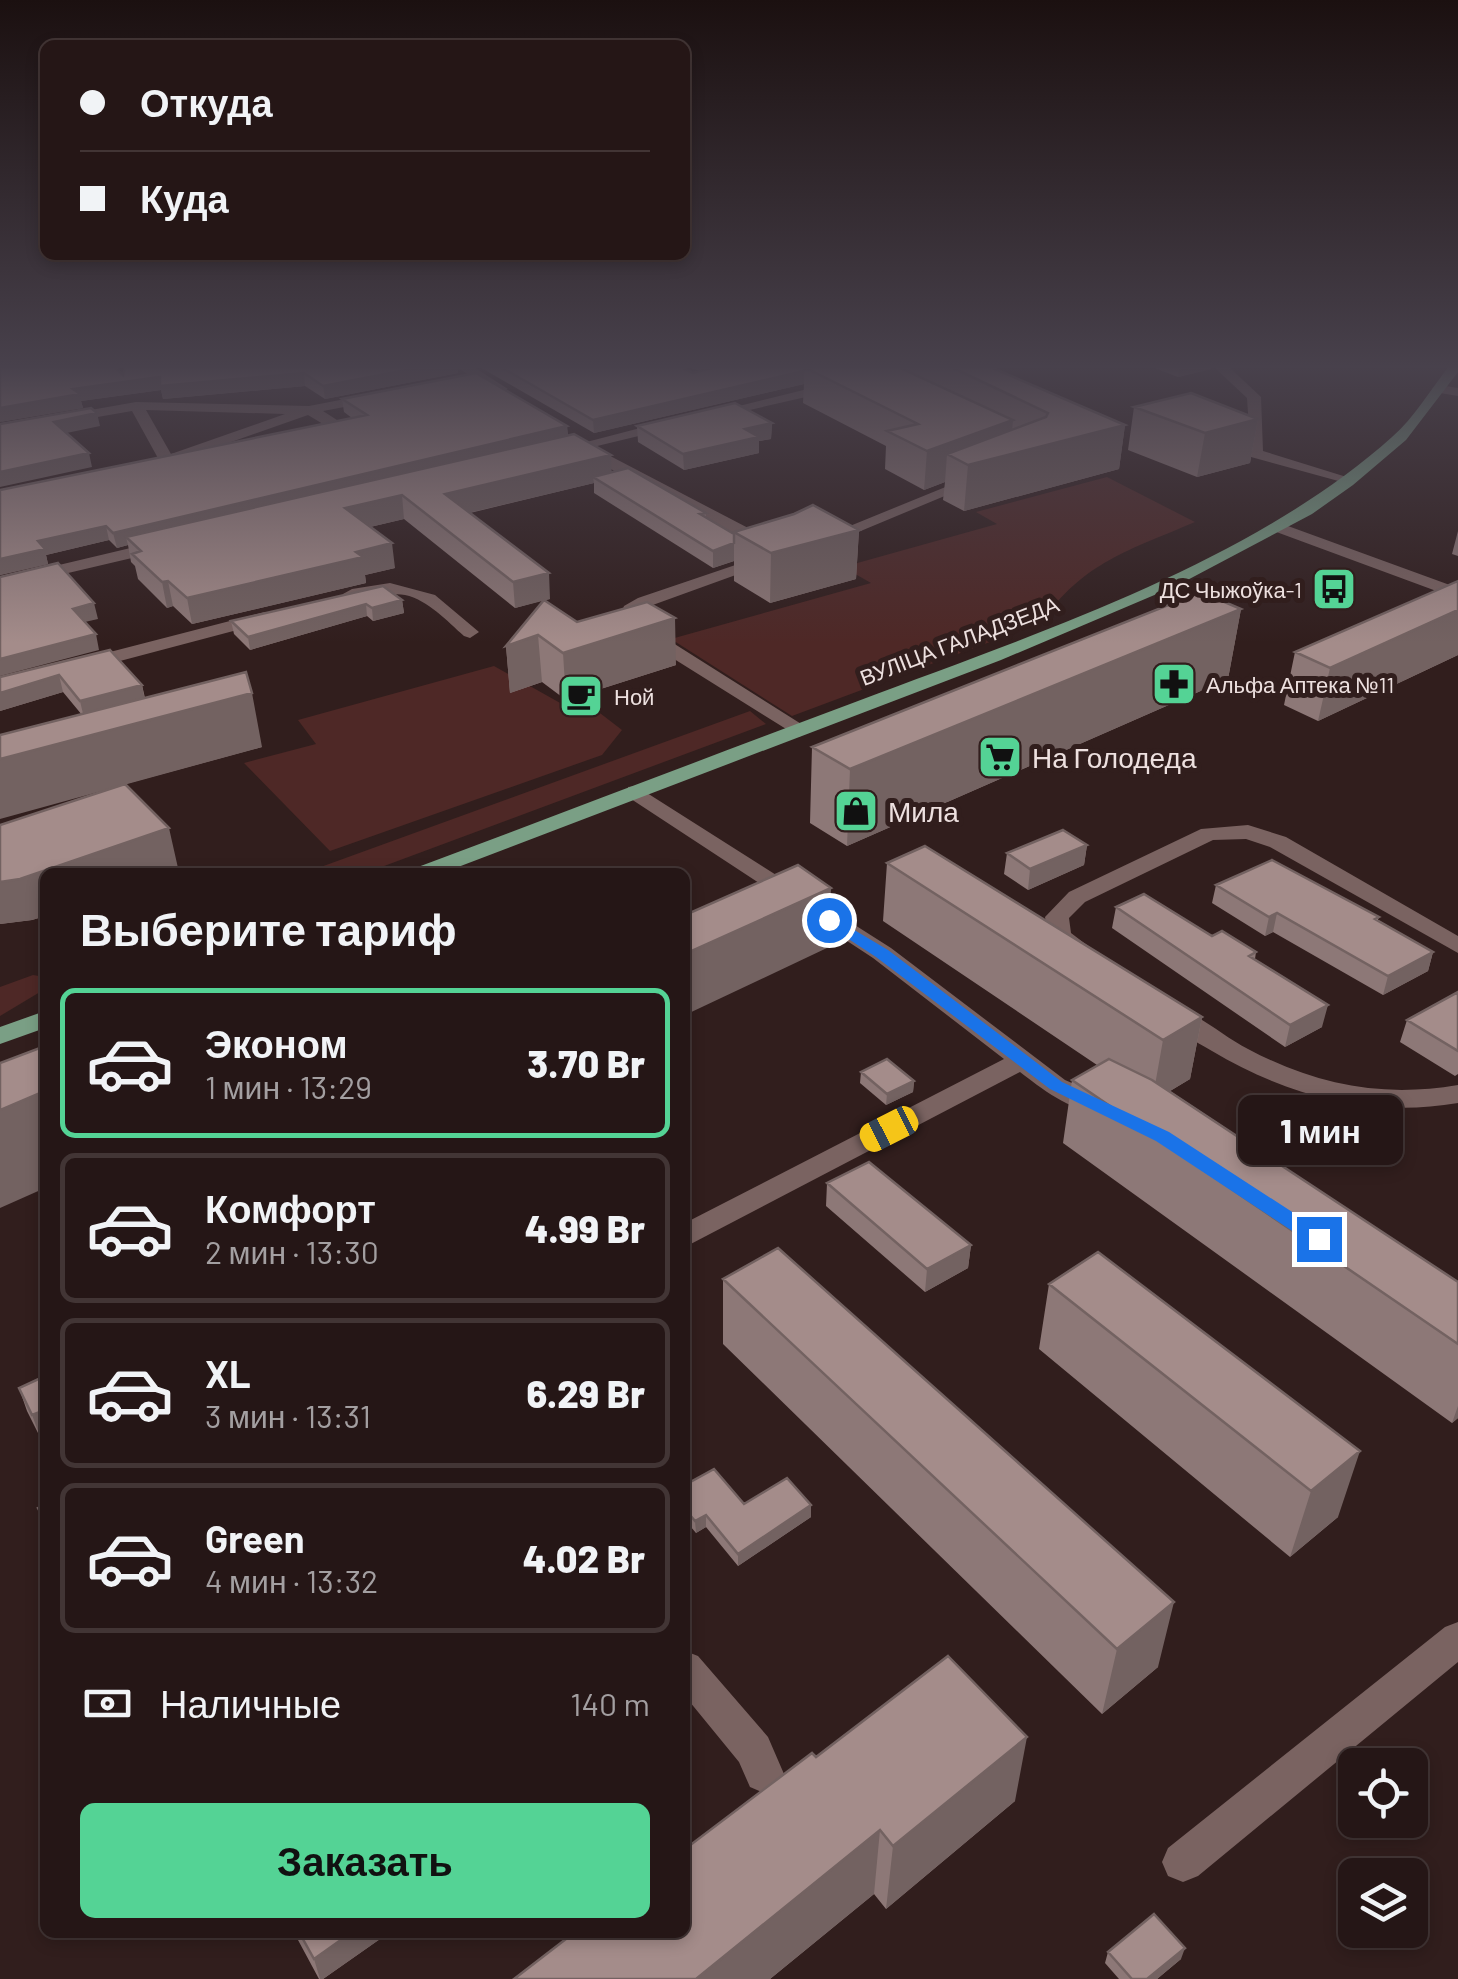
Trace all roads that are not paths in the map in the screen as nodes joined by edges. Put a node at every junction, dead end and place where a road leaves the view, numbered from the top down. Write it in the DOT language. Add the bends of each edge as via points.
graph roads {
  1 [pos="172,458"];
  2 [pos="175,458"];
  3 [pos="615,458"];
  4 [pos="1270,458"];
  5 [pos="1375,458"];
  6 [pos="167,460"];
  7 [pos="149,464"];
  8 [pos="989,476"];
  9 [pos="1347,482"];
  10 [pos="1276,527"];
  11 [pos="184,540"];
  12 [pos="815,543"];
  13 [pos="0,584"];
  14 [pos="1458,594"];
  15 [pos="323,602"];
  16 [pos="285,611"];
  17 [pos="470,632"];
  18 [pos="57,671"];
  19 [pos="799,731"];
  20 [pos="636,792"];
  21 [pos="436,868"];
  22 [pos="1458,946"];
  23 [pos="1098,961"];
  24 [pos="1157,1003"];
  25 [pos="40,1021"];
  26 [pos="0,1036"];
  27 [pos="1022,1060"];
  28 [pos="1458,1094"];
  29 [pos="1122,1116"];
  30 [pos="690,1233"];
  31 [pos="1458,1639"];
  32 [pos="690,1674"];
  33 [pos="764,1774"];
  34 [pos="1183,1862"];
  1 -- 6 [label="street"];
  2 -- 6 [label="street"];
  3 -- 19 [label="street" via="784,554 644,602 629,617"];
  4 -- 9 [label="street"];
  5 -- 9 [label="main road, ВУЛІЦА ГАЛАДЗЕДА"];
  6 -- 7 [label="street"];
  8 -- 12 [label="street"];
  9 -- 10 [label="main road, ВУЛІЦА ГАЛАДЗЕДА"];
  10 -- 14 [label="street"];
  10 -- 19 [label="main road, ВУЛІЦА ГАЛАДЗЕДА" via="1106,612"];
  11 -- 13 [label="street"];
  15 -- 17 [label="street" via="402,585 431,598"];
  16 -- 18 [label="street"];
  19 -- 20 [label="main road, ВУЛІЦА ГАЛАДЗЕДА"];
  20 -- 21 [label="main road, ВУЛІЦА ГАЛАДЗЕДА"];
  20 -- 27 [label="street" via="882,953"];
  22 -- 23 [label="street" via="1278,842 1248,832 1209,834 1077,897 1057,917 1060,936"];
  24 -- 28 [label="street" via="1216,1045 1337,1094 1424,1103"];
  25 -- 26 [label="main road"];
  27 -- 29 [label="street" via="1056,1086"];
  27 -- 30 [label="street"];
  31 -- 34 [label="street"];
  32 -- 33 [label="street" via="754,1750"];
}
